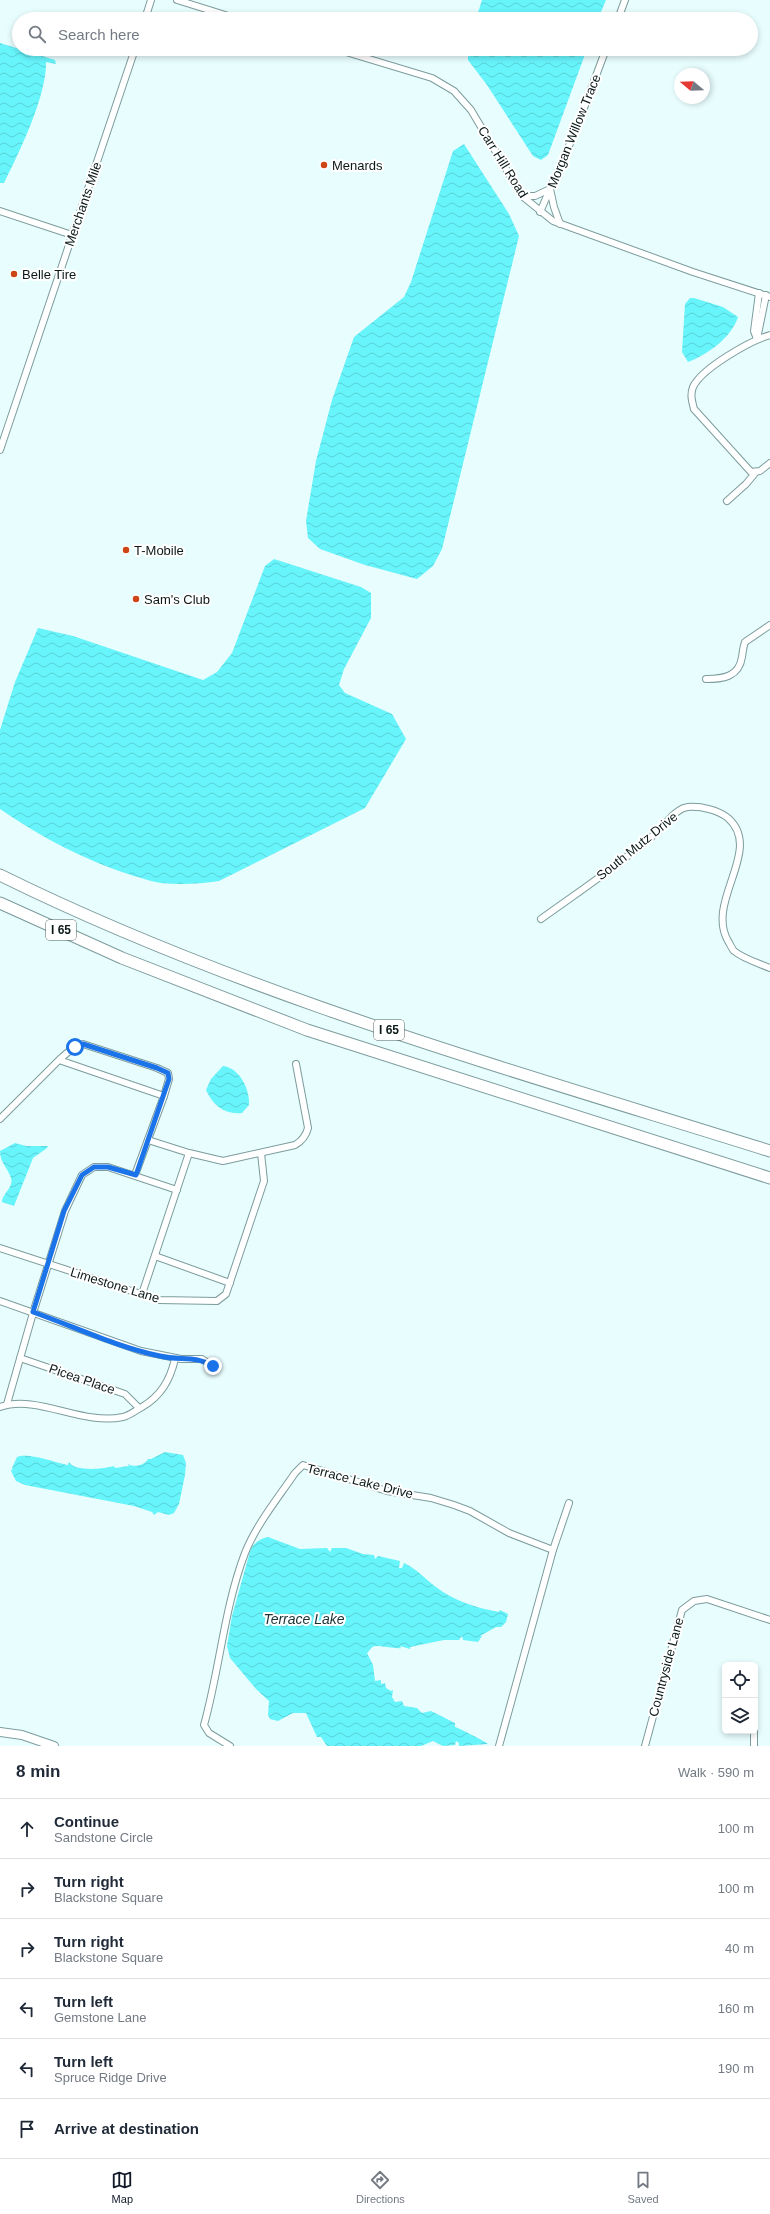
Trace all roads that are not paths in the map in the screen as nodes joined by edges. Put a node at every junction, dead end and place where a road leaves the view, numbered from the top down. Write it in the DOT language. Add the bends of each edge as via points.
graph roads {
  1 [pos="151,0"];
  2 [pos="177,0"];
  3 [pos="625,0"];
  4 [pos="147,12"];
  5 [pos="216,12"];
  6 [pos="621,12"];
  7 [pos="132,56"];
  8 [pos="359,56"];
  9 [pos="603,56"];
  10 [pos="550,189"];
  11 [pos="522,196"];
  12 [pos="0,211"];
  13 [pos="540,212"];
  14 [pos="560,224"];
  15 [pos="72,234"];
  16 [pos="759,293"];
  17 [pos="768,296"];
  18 [pos="770,335"];
  19 [pos="757,339"];
  20 [pos="0,450"];
  21 [pos="770,463"];
  22 [pos="756,472"];
  23 [pos="727,501"];
  24 [pos="770,625"];
  25 [pos="706,679"];
  26 [pos="0,870"];
  27 [pos="0,875"];
  28 [pos="18,884"];
  29 [pos="0,903"];
  30 [pos="541,919"];
  31 [pos="770,968"];
  32 [pos="59,1060"];
  33 [pos="296,1064"];
  34 [pos="164,1096"];
  35 [pos="0,1119"];
  36 [pos="148,1140"];
  37 [pos="770,1151"];
  38 [pos="190,1152"];
  39 [pos="261,1153"];
  40 [pos="136,1175"];
  41 [pos="770,1178"];
  42 [pos="177,1190"];
  43 [pos="0,1248"];
  44 [pos="155,1256"];
  45 [pos="48,1265"];
  46 [pos="230,1283"];
  47 [pos="142,1294"];
  48 [pos="0,1302"];
  49 [pos="33,1312"];
  50 [pos="20,1358"];
  51 [pos="175,1358"];
  52 [pos="213,1366"];
  53 [pos="7,1404"];
  54 [pos="0,1407"];
  55 [pos="139,1408"];
  56 [pos="569,1503"];
  57 [pos="553,1550"];
  58 [pos="770,1620"];
  59 [pos="0,1732"];
  60 [pos="754,1734"];
  61 [pos="54,1746"];
  62 [pos="230,1746"];
  63 [pos="499,1746"];
  64 [pos="645,1746"];
  65 [pos="754,1746"];
  1 -- 4 [label="street"];
  2 -- 5 [label="street"];
  3 -- 6 [label="street"];
  7 -- 15 [label="street, Merchants Mile"];
  8 -- 11 [label="street, Carr Hill Road" via="432,78 454,91 471,110"];
  9 -- 10 [label="street, Morgan Willow Trace"];
  10 -- 11 [label="street" via="535,196"];
  10 -- 13 [label="street, Morgan Willow Trace"];
  10 -- 14 [label="street"];
  11 -- 13 [label="street, Carr Hill Road"];
  12 -- 15 [label="street"];
  13 -- 14 [label="street, Carr Hill Road"];
  14 -- 16 [label="street, Carr Hill Road"];
  15 -- 20 [label="street, Merchants Mile"];
  16 -- 17 [label="street, Carr Hill Road"];
  16 -- 19 [label="street" via="754,331"];
  17 -- 19 [label="street"];
  18 -- 19 [label="street"];
  19 -- 22 [label="street" via="718,363 693,386 691,397 694,409 751,472"];
  21 -- 22 [label="street" via="760,472"];
  22 -- 23 [label="street"];
  24 -- 25 [label="street" via="745,642 740,666 735,672 723,679"];
  26 -- 28 [label="highway"];
  27 -- 28 [label="highway, I 65"];
  28 -- 37 [label="highway, I 65" via="131,934 316,1006"];
  29 -- 41 [label="highway, I 65" via="122,958 307,1030"];
  30 -- 31 [label="street, South Mutz Drive" via="614,868 656,834 680,810 688,807 717,810 729,819 739,833 742,846 724,900 724,934 734,950"];
  32 -- 34 [label="street"];
  32 -- 34 [label="street" via="83,1044 157,1068 168,1073 169,1079"];
  32 -- 35 [label="street"];
  33 -- 39 [label="street" via="308,1128 306,1135 294,1145"];
  34 -- 36 [label="street"];
  36 -- 38 [label="street"];
  36 -- 40 [label="street"];
  38 -- 39 [label="street" via="223,1161"];
  38 -- 42 [label="street"];
  39 -- 46 [label="street, Limestone Lane" via="264,1181"];
  40 -- 42 [label="street"];
  40 -- 45 [label="street" via="108,1167 94,1167 82,1175 64,1211"];
  42 -- 44 [label="street"];
  43 -- 45 [label="street, Limestone Lane"];
  44 -- 46 [label="street"];
  44 -- 47 [label="street"];
  45 -- 47 [label="street, Limestone Lane"];
  45 -- 49 [label="street"];
  46 -- 47 [label="street, Limestone Lane" via="226,1294 217,1301 170,1301"];
  48 -- 49 [label="street"];
  49 -- 50 [label="street"];
  49 -- 51 [label="street" via="141,1351"];
  50 -- 53 [label="street"];
  50 -- 55 [label="street, Picea Place" via="125,1394"];
  51 -- 52 [label="street" via="202,1359"];
  51 -- 55 [label="street" via="165,1386 153,1400"];
  53 -- 54 [label="street"];
  53 -- 55 [label="street" via="28,1404 98,1419 124,1417"];
  56 -- 57 [label="street"];
  57 -- 62 [label="street, Terrace Lake Drive" via="509,1533 454,1505 431,1498 387,1491 303,1465 295,1473 251,1540 229,1610 213,1694 204,1725 209,1733"];
  57 -- 63 [label="street"];
  58 -- 64 [label="street, Countryside Lane" via="707,1599 694,1601 682,1610"];
  59 -- 61 [label="street" via="22,1735"];
  60 -- 65 [label="street"];
}
